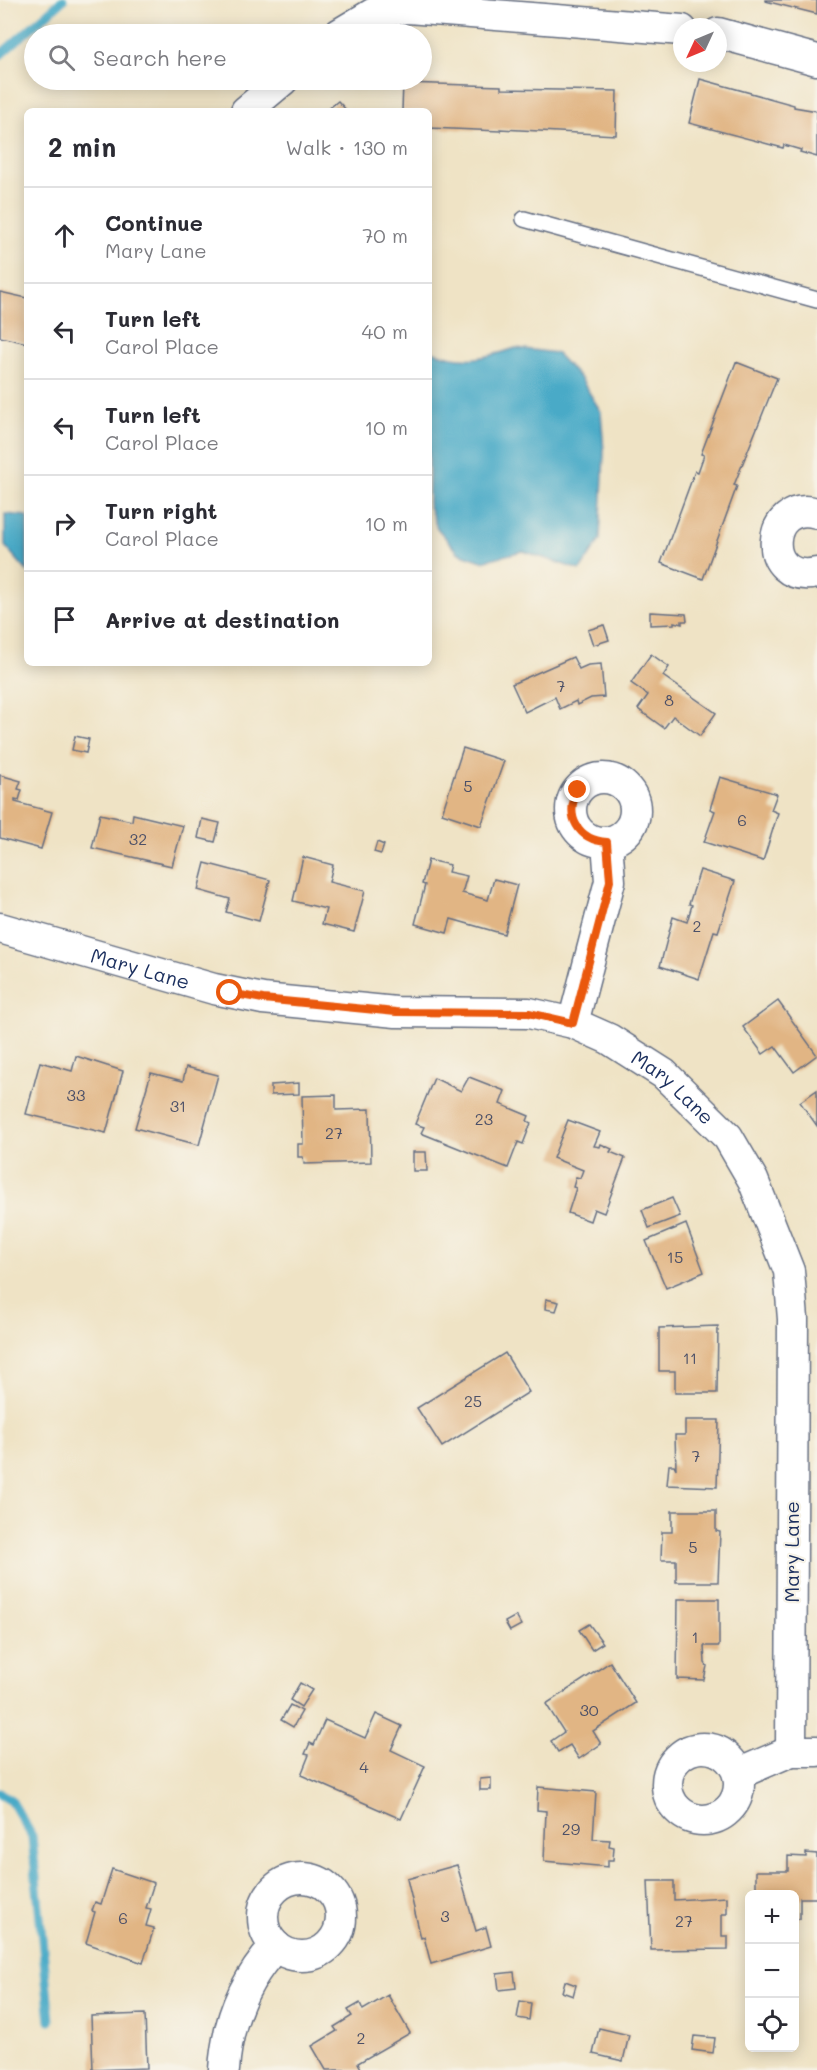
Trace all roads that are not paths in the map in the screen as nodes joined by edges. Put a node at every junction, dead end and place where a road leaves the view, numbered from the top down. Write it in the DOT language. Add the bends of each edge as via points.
graph roads {
  1 [pos="356,24"];
  2 [pos="673,29"];
  3 [pos="727,35"];
  4 [pos="817,60"];
  5 [pos="271,90"];
  6 [pos="250,108"];
  7 [pos="524,219"];
  8 [pos="817,300"];
  9 [pos="815,504"];
  10 [pos="817,573"];
  11 [pos="607,842"];
  12 [pos="0,928"];
  13 [pos="573,1023"];
  14 [pos="805,1319"];
  15 [pos="804,1751"];
  16 [pos="738,1774"];
  17 [pos="276,1946"];
  18 [pos="224,2070"];
  1 -- 2 [label="street" via="374,14 408,8"];
  3 -- 4 [label="street"];
  5 -- 6 [label="street"];
  7 -- 8 [label="lane"];
  9 -- 10 [label="street" via="786,518 776,534 776,553 792,571 804,575"];
  11 -- 13 [label="street" via="610,881"];
  12 -- 13 [label="street, Mary Lane" via="214,989 263,999 396,1012 529,1013"];
  13 -- 14 [label="street, Mary Lane" via="609,1039 664,1074 728,1137 753,1180"];
  14 -- 15 [label="street, Mary Lane"];
  15 -- 16 [label="street"];
  17 -- 18 [label="street" via="245,1985 232,2021"];
}
